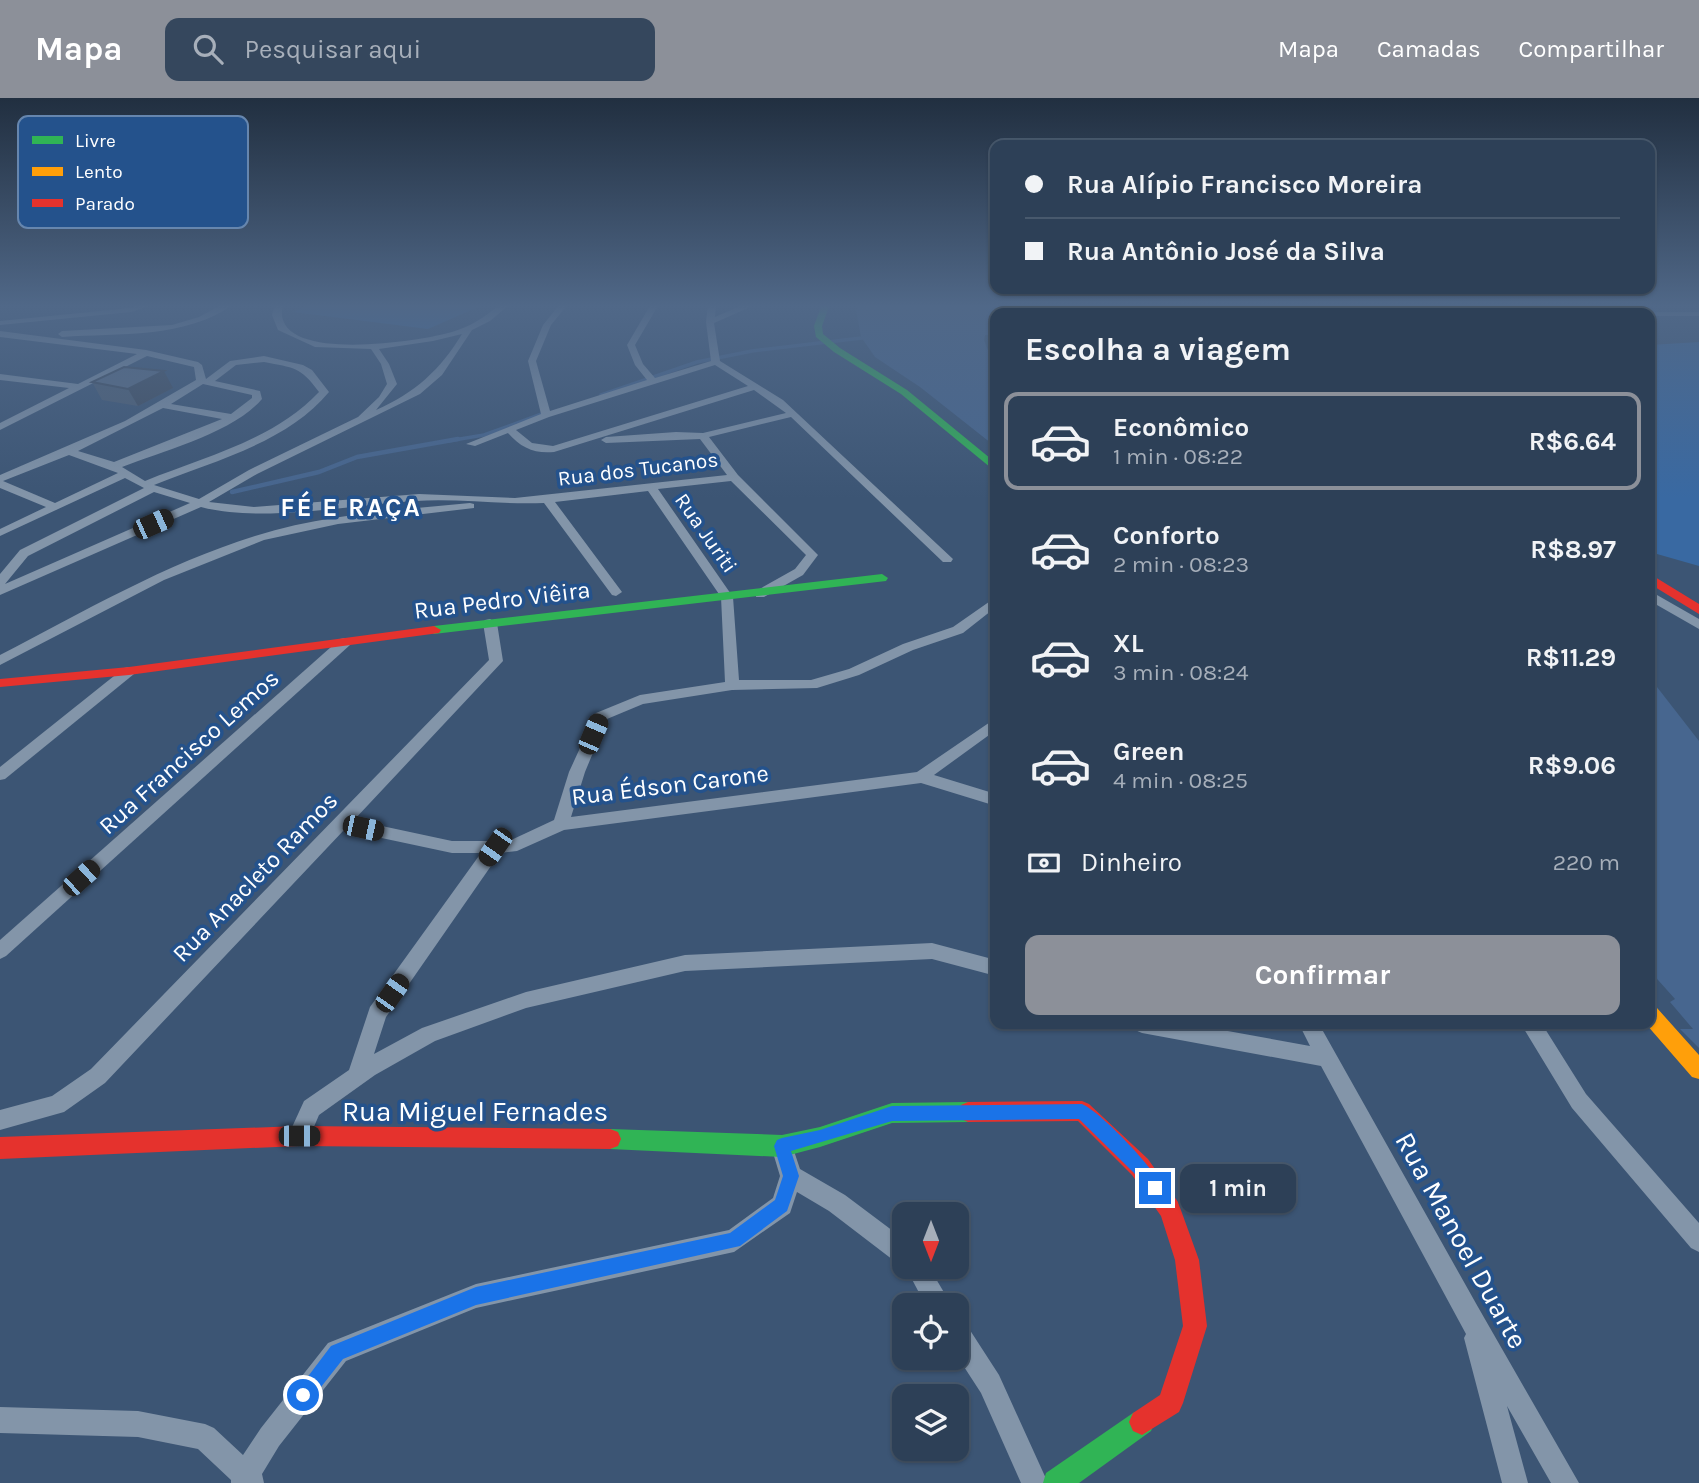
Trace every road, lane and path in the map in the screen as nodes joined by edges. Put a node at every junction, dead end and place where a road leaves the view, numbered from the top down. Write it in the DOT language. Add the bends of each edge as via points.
graph roads {
  1 [pos="115,369"];
  2 [pos="199,369"];
  3 [pos="224,369"];
  4 [pos="303,369"];
  5 [pos="387,369"];
  6 [pos="443,369"];
  7 [pos="534,369"];
  8 [pos="642,369"];
  9 [pos="692,369"];
  10 [pos="727,369"];
  11 [pos="867,369"];
  12 [pos="0,377"];
  13 [pos="652,380"];
  14 [pos="204,381"];
  15 [pos="756,386"];
  16 [pos="79,387"];
  17 [pos="160,405"];
  18 [pos="792,414"];
  19 [pos="546,415"];
  20 [pos="232,417"];
  21 [pos="361,419"];
  22 [pos="1,425"];
  23 [pos="509,428"];
  24 [pos="703,436"];
  25 [pos="471,444"];
  26 [pos="572,445"];
  27 [pos="70,452"];
  28 [pos="990,464"];
  29 [pos="114,466"];
  30 [pos="124,474"];
  31 [pos="734,477"];
  32 [pos="0,479"];
  33 [pos="0,484"];
  34 [pos="148,486"];
  35 [pos="652,488"];
  36 [pos="547,499"];
  37 [pos="515,500"];
  38 [pos="200,503"];
  39 [pos="55,506"];
  40 [pos="0,533"];
  41 [pos="24,553"];
  42 [pos="947,559"];
  43 [pos="0,562"];
  44 [pos="881,578"];
  45 [pos="1655,581"];
  46 [pos="0,582"];
  47 [pos="0,591"];
  48 [pos="616,592"];
  49 [pos="759,594"];
  50 [pos="727,597"];
  51 [pos="1655,598"];
  52 [pos="990,606"];
  53 [pos="1699,610"];
  54 [pos="490,623"];
  55 [pos="1699,625"];
  56 [pos="345,642"];
  57 [pos="0,661"];
  58 [pos="129,671"];
  59 [pos="0,683"];
  60 [pos="732,685"];
  61 [pos="990,727"];
  62 [pos="0,775"];
  63 [pos="920,777"];
  64 [pos="990,798"];
  65 [pos="341,823"];
  66 [pos="561,824"];
  67 [pos="495,847"];
  68 [pos="0,951"];
  69 [pos="990,966"];
  70 [pos="1655,1020"];
  71 [pos="1169,1029"];
  72 [pos="1312,1029"];
  73 [pos="1534,1029"];
  74 [pos="1328,1058"];
  75 [pos="1699,1070"];
  76 [pos="357,1076"];
  77 [pos="0,1120"];
  78 [pos="299,1136"];
  79 [pos="782,1146"];
  80 [pos="0,1148"];
  81 [pos="791,1176"];
  82 [pos="1699,1240"];
  83 [pos="892,1245"];
  84 [pos="1469,1315"];
  85 [pos="969,1352"];
  86 [pos="0,1420"];
  87 [pos="248,1480"];
  88 [pos="1035,1483"];
  89 [pos="1056,1483"];
  90 [pos="1515,1483"];
  91 [pos="1566,1483"];
  1 -- 16 [label="street"];
  2 -- 14 [label="street"];
  3 -- 14 [label="street"];
  4 -- 34 [label="street" via="324,392 305,412 276,430"];
  5 -- 21 [label="street" via="392,384"];
  6 -- 21 [label="street" via="417,394"];
  7 -- 19 [label="street"];
  8 -- 13 [label="street"];
  9 -- 13 [label="street"];
  10 -- 15 [label="street"];
  11 -- 28 [label="street" via="904,392"];
  12 -- 16 [label="street"];
  13 -- 19 [label="street"];
  14 -- 17 [label="street"];
  14 -- 20 [label="street" via="257,393 254,405"];
  15 -- 18 [label="street"];
  15 -- 26 [label="street"];
  16 -- 22 [label="street"];
  17 -- 20 [label="street"];
  17 -- 27 [label="street"];
  18 -- 24 [label="street"];
  18 -- 42 [label="street"];
  19 -- 23 [label="street"];
  20 -- 29 [label="street"];
  21 -- 38 [label="street"];
  23 -- 25 [label="street"];
  23 -- 26 [label="street" via="522,444 538,449"];
  24 -- 26 [label="street"];
  24 -- 31 [label="street"];
  27 -- 29 [label="street"];
  27 -- 32 [label="street"];
  29 -- 30 [label="street"];
  30 -- 34 [label="street"];
  30 -- 39 [label="street"];
  31 -- 35 [label="street, Rua dos Tucanos"];
  31 -- 49 [label="street" via="812,555 799,572"];
  33 -- 39 [label="street"];
  34 -- 38 [label="street"];
  34 -- 41 [label="street"];
  35 -- 36 [label="street, Rua dos Tucanos"];
  35 -- 50 [label="street, Rua Juriti"];
  36 -- 37 [label="street, Rua dos Tucanos"];
  36 -- 48 [label="street"];
  37 -- 38 [label="street" via="419,497 254,510"];
  37 -- 57 [label="street" via="388,513 260,537 201,558"];
  38 -- 47 [label="street"];
  39 -- 40 [label="street"];
  41 -- 43 [label="street"];
  41 -- 46 [label="street"];
  44 -- 49 [label="street, Rua Pedro Viêira"];
  45 -- 53 [label="street"];
  49 -- 50 [label="street, Rua Pedro Viêira"];
  50 -- 54 [label="street, Rua Pedro Viêira"];
  50 -- 60 [label="street, Rua Juriti"];
  51 -- 55 [label="street"];
  52 -- 60 [label="street" via="958,630 812,685"];
  54 -- 56 [label="street, Rua Pedro Viêira"];
  54 -- 65 [label="street, Rua Anacleto Ramos" via="496,661"];
  56 -- 58 [label="street, Rua Pedro Viêira"];
  56 -- 68 [label="street, Rua Francisco Lemos"];
  58 -- 59 [label="street, Rua Pedro Viêira"];
  58 -- 62 [label="street"];
  60 -- 66 [label="street" via="640,701 601,716"];
  61 -- 63 [label="street, Rua Édson Carone"];
  63 -- 64 [label="street"];
  63 -- 66 [label="street, Rua Édson Carone"];
  65 -- 67 [label="street, Rua Édson Carone" via="452,847"];
  65 -- 77 [label="street, Rua Anacleto Ramos" via="98,1076 57,1105"];
  66 -- 67 [label="street, Rua Édson Carone" via="511,847"];
  67 -- 76 [label="street" via="377,1013"];
  69 -- 76 [label="street" via="932,951 685,963 526,1000 429,1034"];
  70 -- 75 [label="street"];
  71 -- 74 [label="street"];
  72 -- 74 [label="street, Rua Manoel Duarte"];
  73 -- 82 [label="street" via="1579,1101"];
  74 -- 84 [label="street, Rua Manoel Duarte"];
  76 -- 78 [label="street" via="312,1108"];
  78 -- 79 [label="street, Rua Miguel Fernades" via="573,1137"];
  78 -- 80 [label="street, Rua Miguel Fernades"];
  79 -- 81 [label="street"];
  79 -- 89 [label="street, Rua Miguel Fernades" via="892,1114 1082,1111 1140,1167 1170,1210 1187,1260 1195,1326 1170,1403"];
  81 -- 83 [label="street" via="837,1203"];
  81 -- 87 [label="street" via="782,1205 734,1240 476,1296 337,1352 270,1437"];
  84 -- 90 [label="street"];
  84 -- 91 [label="street, Rua Manoel Duarte"];
  85 -- 88 [label="street" via="990,1384"];
  86 -- 87 [label="street" via="138,1424 205,1437"];
}
